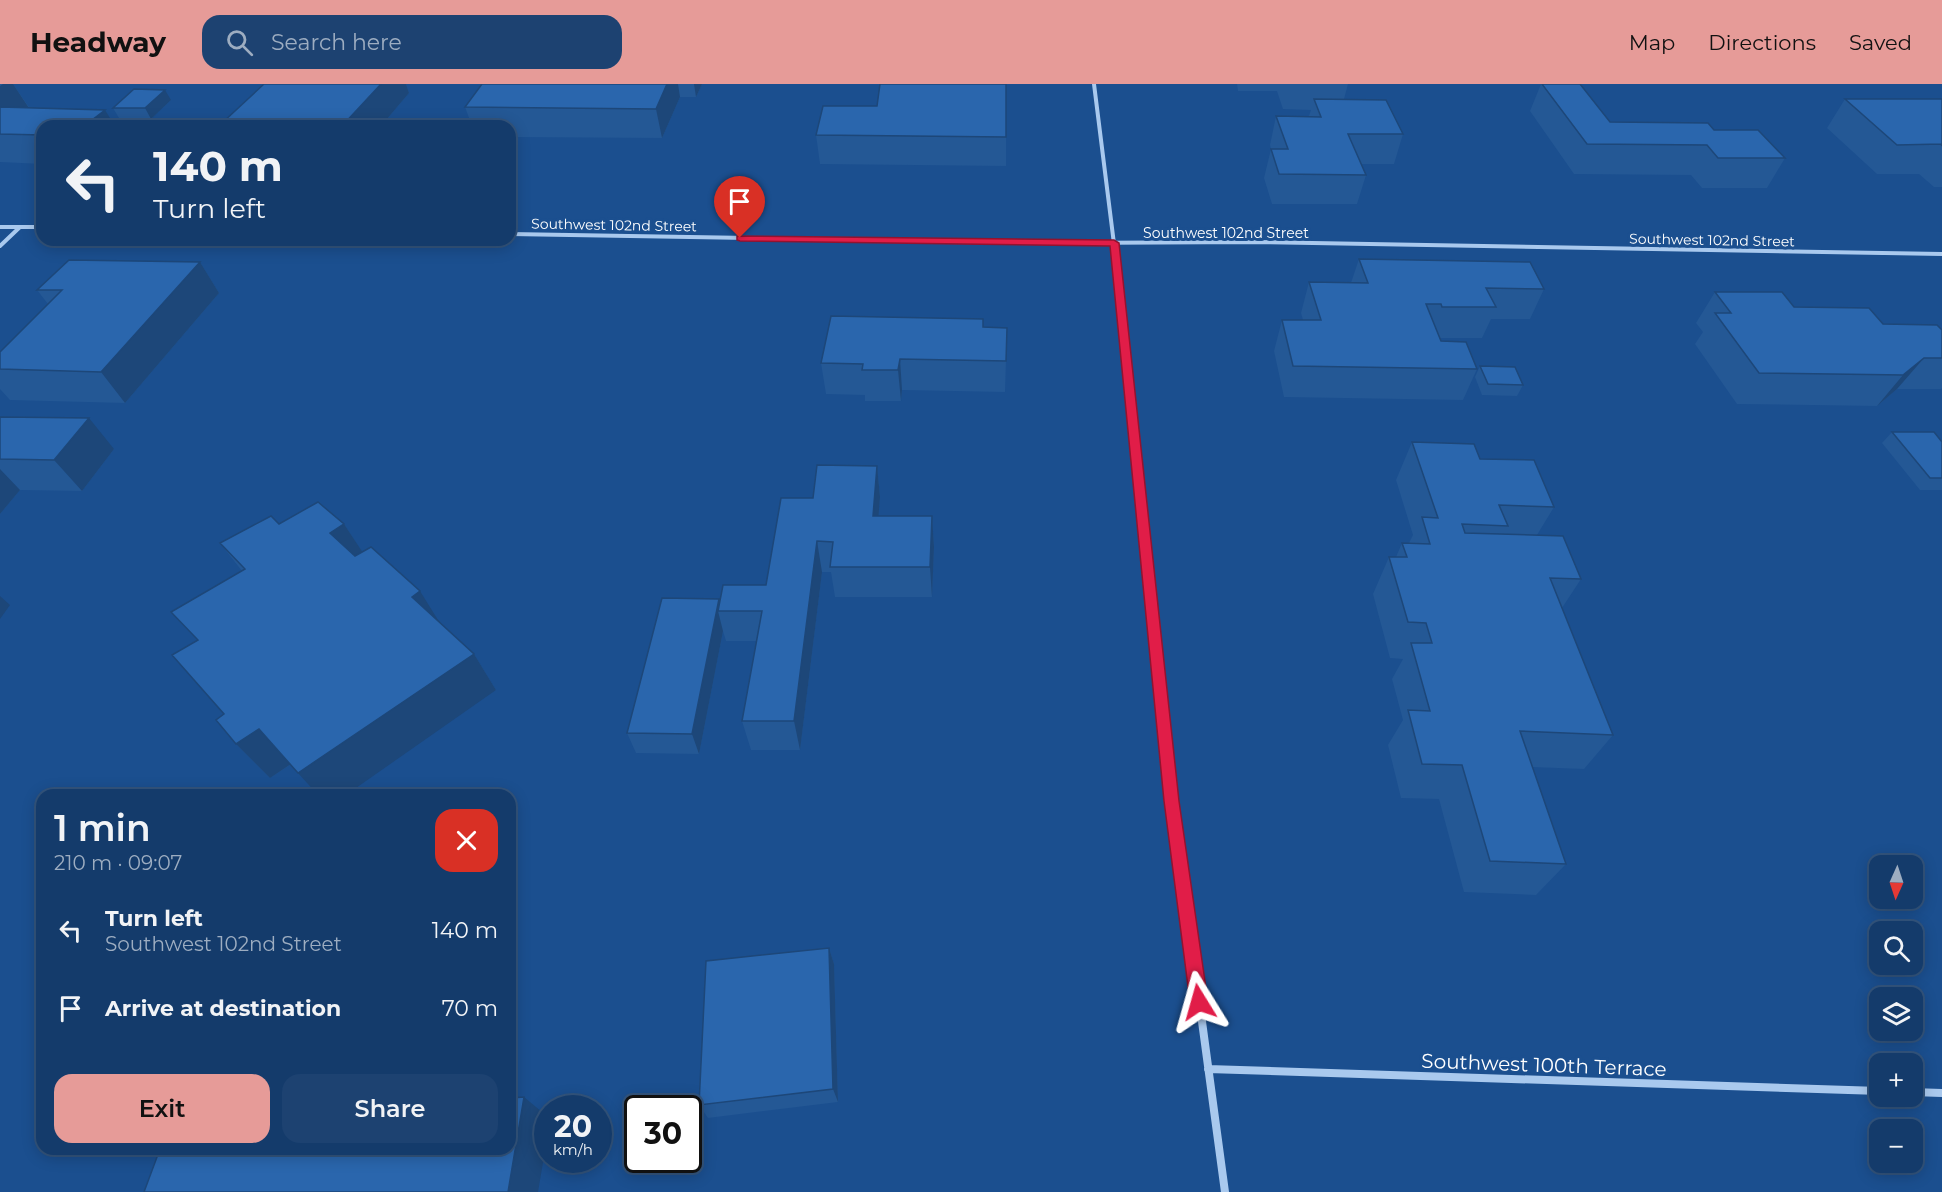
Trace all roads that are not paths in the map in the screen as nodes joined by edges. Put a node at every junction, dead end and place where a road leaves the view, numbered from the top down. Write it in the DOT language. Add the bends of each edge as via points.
graph roads {
  1 [pos="1094,84"];
  2 [pos="0,227"];
  3 [pos="20,227"];
  4 [pos="36,227"];
  5 [pos="516,234"];
  6 [pos="1114,243"];
  7 [pos="0,246"];
  8 [pos="1942,254"];
  9 [pos="1208,1069"];
  10 [pos="1869,1091"];
  11 [pos="1923,1092"];
  12 [pos="1942,1092"];
  13 [pos="1225,1192"];
  1 -- 6 [label="street"];
  2 -- 3 [label="street"];
  3 -- 4 [label="street"];
  3 -- 7 [label="street"];
  5 -- 6 [label="street, Southwest 102nd Street"];
  6 -- 8 [label="street, Southwest 102nd Street" via="1279,242"];
  6 -- 9 [label="street" via="1172,801"];
  9 -- 10 [label="street, Southwest 100th Terrace"];
  9 -- 13 [label="street"];
  11 -- 12 [label="street"];
}
